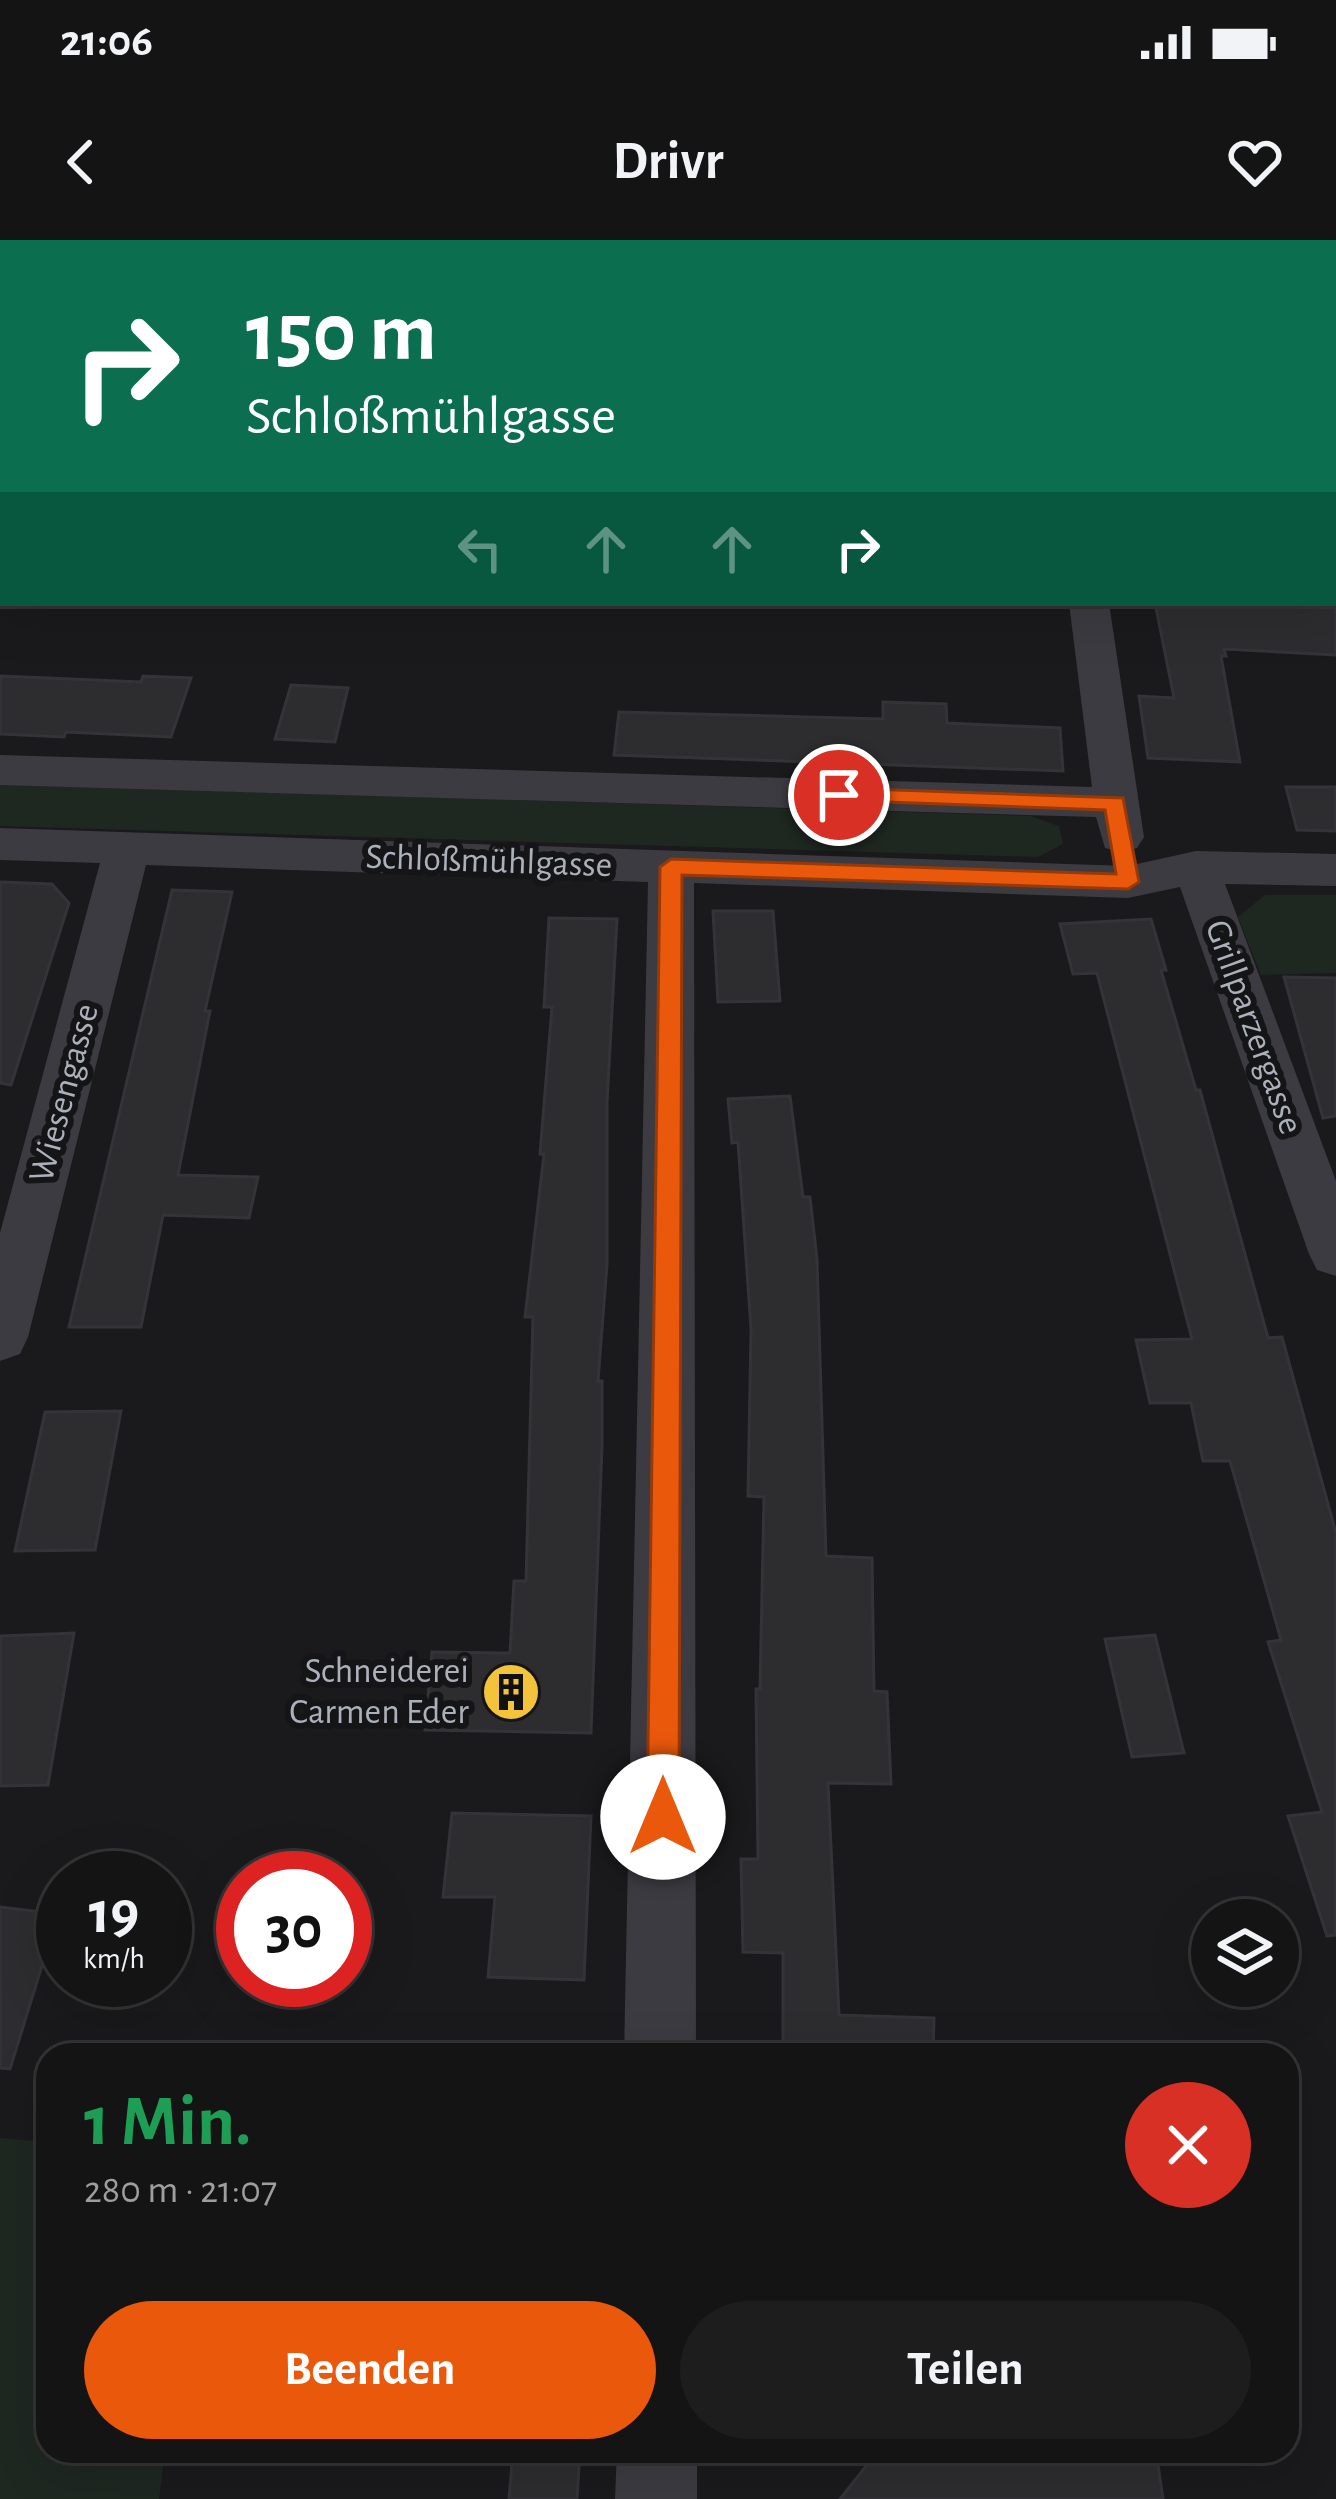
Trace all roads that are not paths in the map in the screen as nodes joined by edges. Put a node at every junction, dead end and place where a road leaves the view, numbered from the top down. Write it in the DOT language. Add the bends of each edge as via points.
graph roads {
  1 [pos="1089,606"];
  2 [pos="0,770"];
  3 [pos="1115,803"];
  4 [pos="0,844"];
  5 [pos="127,849"];
  6 [pos="671,867"];
  7 [pos="1196,867"];
  8 [pos="1336,870"];
  9 [pos="1128,882"];
  10 [pos="1336,1254"];
  11 [pos="0,1337"];
  12 [pos="661,2043"];
  13 [pos="657,2463"];
  14 [pos="656,2499"];
  1 -- 3 [label="street"];
  2 -- 3 [label="street"];
  3 -- 9 [label="street"];
  4 -- 5 [label="street, Schloßmühlgasse"];
  5 -- 6 [label="street, Schloßmühlgasse"];
  5 -- 11 [label="street, Wiesengasse"];
  6 -- 9 [label="street, Schloßmühlgasse"];
  6 -- 12 [label="street"];
  7 -- 8 [label="street, Schloßmühlgasse"];
  7 -- 9 [label="street, Schloßmühlgasse"];
  7 -- 10 [label="street, Grillparzergasse"];
  13 -- 14 [label="street"];
}
